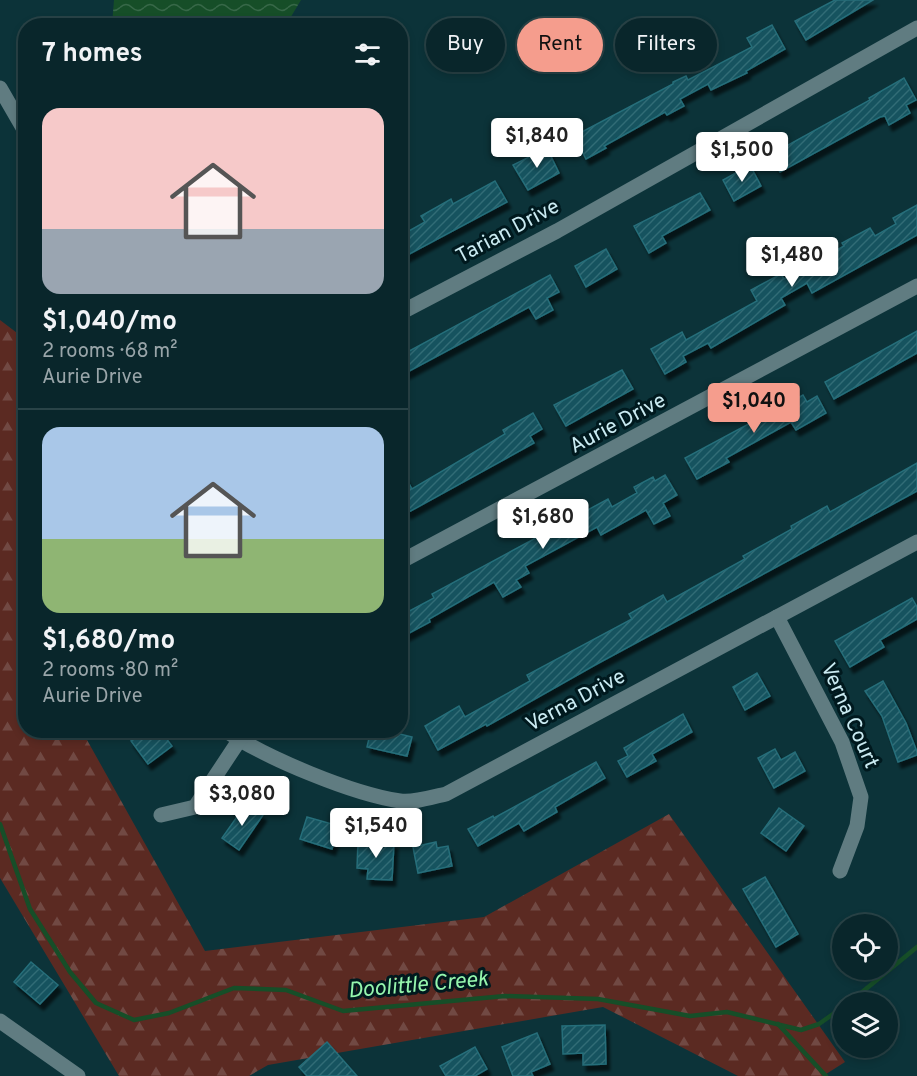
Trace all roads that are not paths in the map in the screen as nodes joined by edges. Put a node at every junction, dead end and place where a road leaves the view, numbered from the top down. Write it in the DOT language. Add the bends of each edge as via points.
graph roads {
  1 [pos="917,28"];
  2 [pos="0,88"];
  3 [pos="18,119"];
  4 [pos="917,286"];
  5 [pos="408,309"];
  6 [pos="917,542"];
  7 [pos="408,558"];
  8 [pos="777,617"];
  9 [pos="243,738"];
  10 [pos="248,738"];
  11 [pos="161,815"];
  12 [pos="840,871"];
  13 [pos="0,1021"];
  14 [pos="78,1076"];
  1 -- 5 [label="street, Tarian Drive" via="556,231"];
  2 -- 3 [label="street"];
  4 -- 7 [label="street, Aurie Drive"];
  6 -- 8 [label="street, Verna Drive"];
  8 -- 10 [label="street, Verna Drive" via="446,794 402,801 344,786"];
  8 -- 12 [label="street, Verna Court" via="842,742 861,797 858,826"];
  9 -- 11 [label="street" via="195,807"];
  13 -- 14 [label="street"];
}
